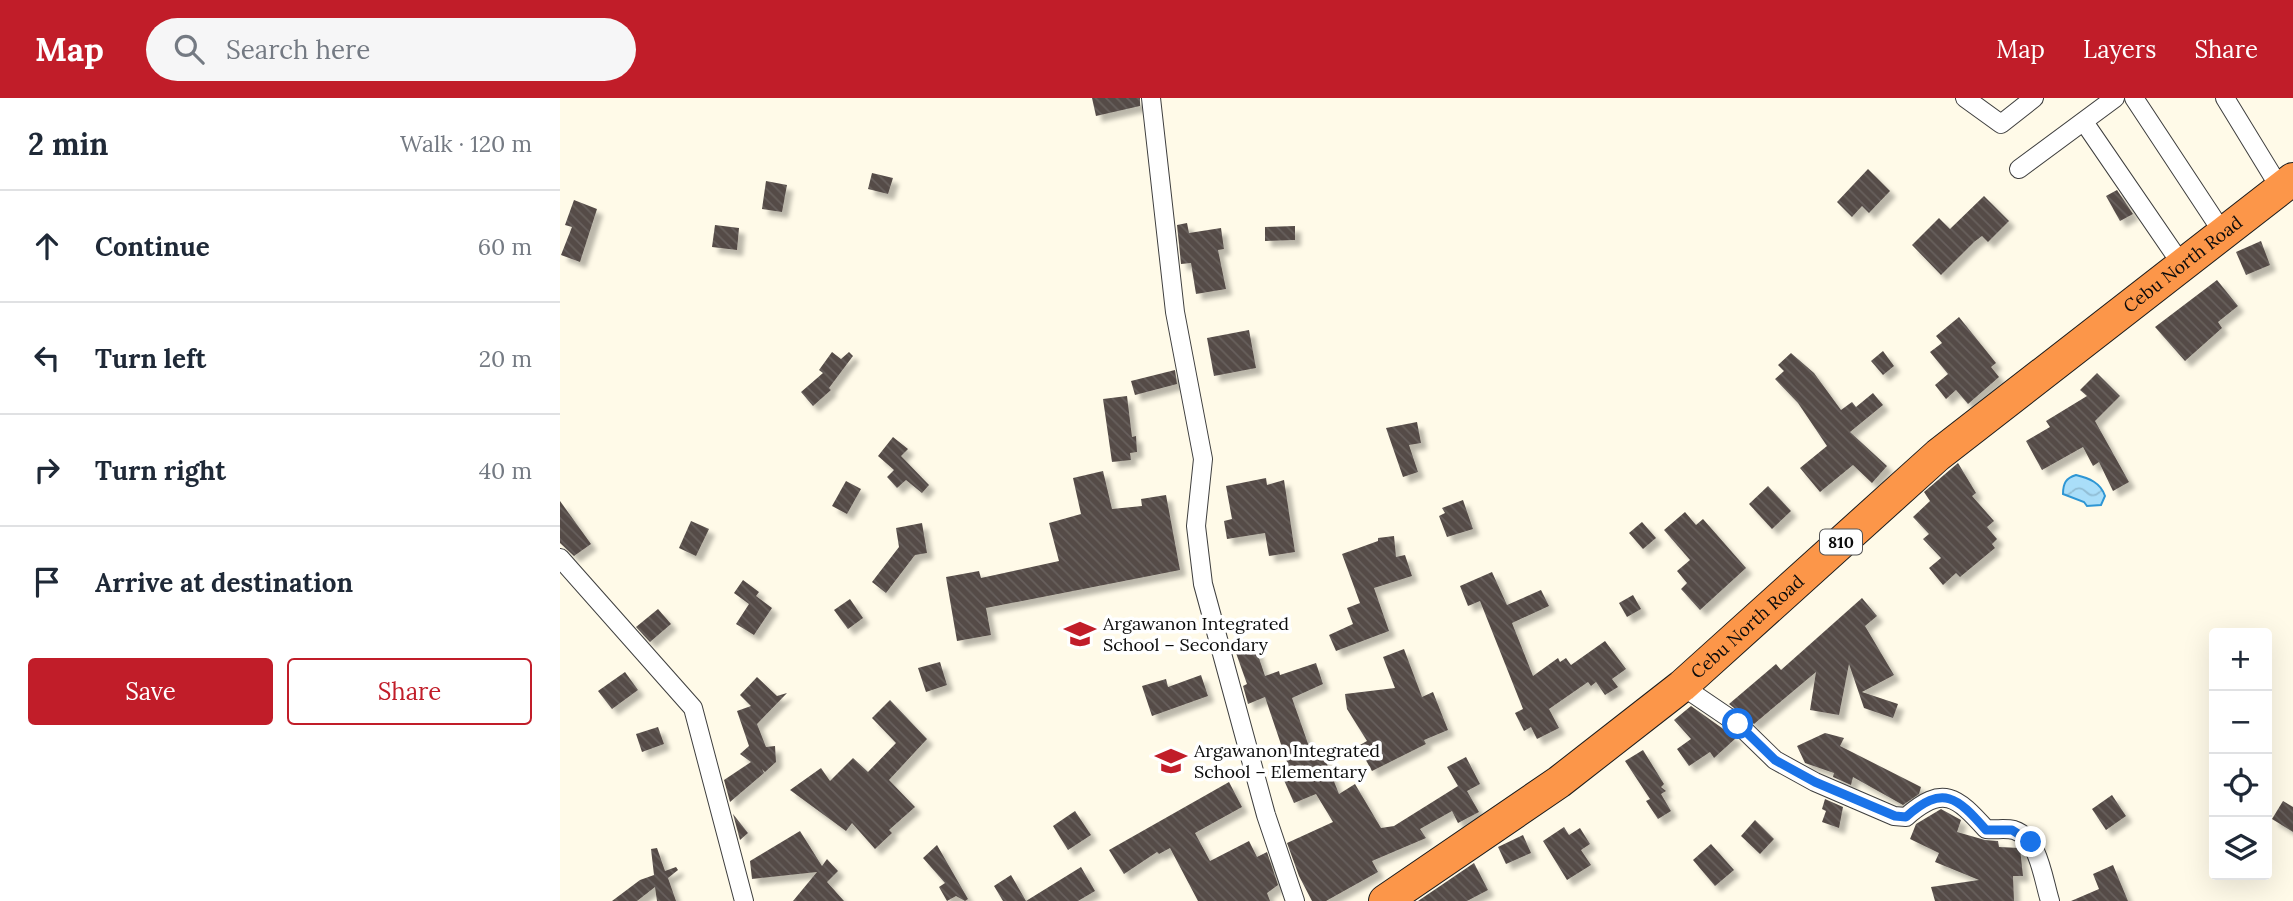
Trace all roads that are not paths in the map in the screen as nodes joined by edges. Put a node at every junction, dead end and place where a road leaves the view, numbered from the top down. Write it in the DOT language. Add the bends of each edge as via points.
graph roads {
  1 [pos="1151,98"];
  2 [pos="1965,98"];
  3 [pos="2034,98"];
  4 [pos="2115,98"];
  5 [pos="2134,98"];
  6 [pos="2224,98"];
  7 [pos="2084,122"];
  8 [pos="2019,169"];
  9 [pos="2286,183"];
  10 [pos="2223,233"];
  11 [pos="2182,265"];
  12 [pos="560,558"];
  13 [pos="1682,686"];
  14 [pos="744,901"];
  15 [pos="1295,901"];
  16 [pos="1385,901"];
  17 [pos="2050,901"];
  1 -- 15 [label="street" via="1175,312 1203,459 1196,526 1203,584 1266,815"];
  2 -- 3 [label="street" via="2001,124"];
  4 -- 7 [label="street"];
  5 -- 10 [label="street"];
  6 -- 9 [label="street"];
  7 -- 8 [label="street"];
  7 -- 11 [label="street"];
  9 -- 10 [label="highway, Cebu North Road / 810"];
  10 -- 11 [label="highway, Cebu North Road / 810"];
  11 -- 13 [label="highway, Cebu North Road / 810" via="1938,455"];
  12 -- 14 [label="street" via="693,708"];
  13 -- 16 [label="highway, Cebu North Road / 810" via="1559,782"];
  13 -- 17 [label="street" via="1738,724 1775,760 1815,782 1895,816 1906,817 1927,799 1944,797 1965,806 1986,830 2021,834 2031,842"];
}
